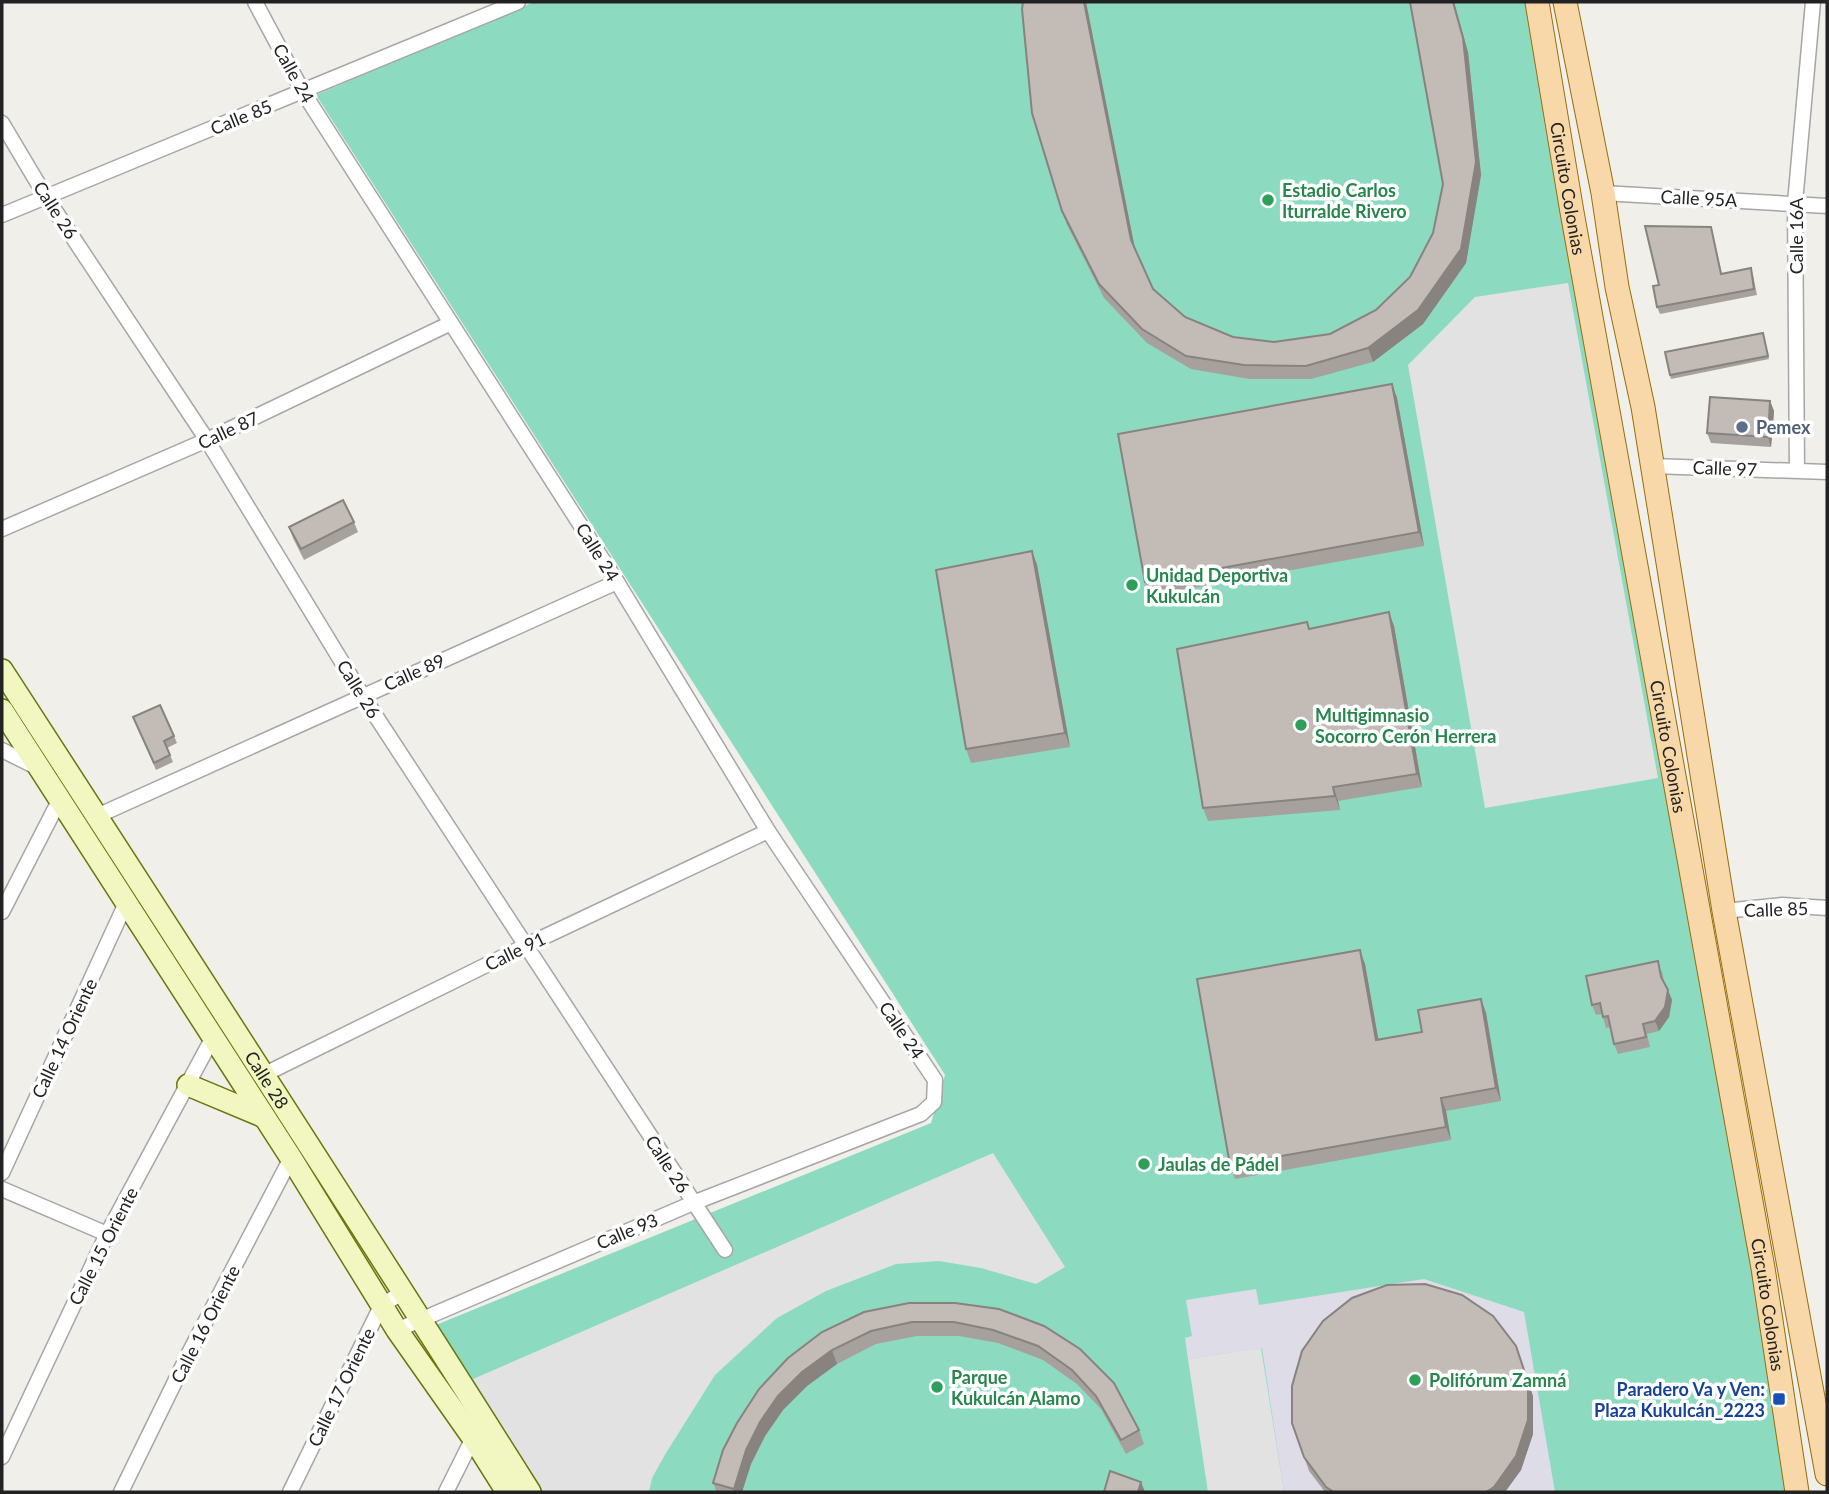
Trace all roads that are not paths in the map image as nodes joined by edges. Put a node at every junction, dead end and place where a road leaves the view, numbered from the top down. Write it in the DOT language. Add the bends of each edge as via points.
graph roads {
  1 [pos="255,2"];
  2 [pos="518,2"];
  3 [pos="1537,2"];
  4 [pos="1565,2"];
  5 [pos="1812,2"];
  6 [pos="303,92"];
  7 [pos="2,124"];
  8 [pos="1603,193"];
  9 [pos="46,197"];
  10 [pos="1795,203"];
  11 [pos="1827,206"];
  12 [pos="2,215"];
  13 [pos="451,323"];
  14 [pos="207,440"];
  15 [pos="1652,466"];
  16 [pos="1797,470"];
  17 [pos="1827,472"];
  18 [pos="2,529"];
  19 [pos="617,582"];
  20 [pos="2,670"];
  21 [pos="362,695"];
  22 [pos="2,710"];
  23 [pos="2,750"];
  24 [pos="41,769"];
  25 [pos="60,799"];
  26 [pos="1707,814"];
  27 [pos="97,816"];
  28 [pos="1682,819"];
  29 [pos="768,831"];
  30 [pos="126,903"];
  31 [pos="1827,908"];
  32 [pos="1724,911"];
  33 [pos="2,912"];
  34 [pos="527,945"];
  35 [pos="212,1039"];
  36 [pos="263,1074"];
  37 [pos="188,1085"];
  38 [pos="934,1102"];
  39 [pos="262,1116"];
  40 [pos="291,1158"];
  41 [pos="2,1173"];
  42 [pos="2,1189"];
  43 [pos="693,1203"];
  44 [pos="107,1234"];
  45 [pos="725,1250"];
  46 [pos="403,1292"];
  47 [pos="381,1306"];
  48 [pos="421,1319"];
  49 [pos="397,1330"];
  50 [pos="472,1438"];
  51 [pos="2,1457"];
  52 [pos="1827,1474"];
  53 [pos="121,1492"];
  54 [pos="290,1492"];
  55 [pos="446,1492"];
  56 [pos="507,1492"];
  57 [pos="530,1492"];
  58 [pos="1797,1492"];
  1 -- 6 [label="street, Calle 24"];
  2 -- 6 [label="street, Calle 85"];
  3 -- 28 [label="main road, Circuito Colonias"];
  4 -- 8 [label="main road, Circuito Colonias"];
  5 -- 10 [label="street, Calle 16A"];
  6 -- 9 [label="street, Calle 85"];
  6 -- 13 [label="street, Calle 24"];
  7 -- 9 [label="street, Calle 26"];
  8 -- 10 [label="street, Calle 95A"];
  8 -- 15 [label="main road, Circuito Colonias"];
  9 -- 12 [label="street, Calle 85"];
  9 -- 14 [label="street, Calle 26"];
  10 -- 11 [label="street, Calle 95A"];
  10 -- 16 [label="street, Calle 16A"];
  13 -- 14 [label="street, Calle 87"];
  13 -- 19 [label="street, Calle 24"];
  14 -- 18 [label="street, Calle 87"];
  14 -- 21 [label="street, Calle 26"];
  15 -- 16 [label="street, Calle 97"];
  15 -- 26 [label="main road, Circuito Colonias"];
  16 -- 17 [label="street, Calle 97"];
  19 -- 21 [label="street, Calle 89"];
  19 -- 29 [label="street, Calle 24"];
  20 -- 27 [label="street, Calle 28"];
  21 -- 27 [label="street, Calle 89"];
  21 -- 34 [label="street, Calle 26"];
  22 -- 24 [label="street, Calle 28"];
  23 -- 24 [label="street"];
  24 -- 25 [label="street, Calle 28"];
  25 -- 30 [label="street, Calle 28"];
  25 -- 33 [label="street"];
  26 -- 28 [label="main road"];
  26 -- 32 [label="main road, Circuito Colonias"];
  27 -- 36 [label="street, Calle 28"];
  28 -- 58 [label="main road, Circuito Colonias" via="1763,1268"];
  29 -- 34 [label="street, Calle 91"];
  29 -- 38 [label="street, Calle 24" via="935,1080"];
  30 -- 35 [label="street, Calle 28"];
  30 -- 41 [label="street, Calle 14 Oriente"];
  31 -- 32 [label="street, Calle 85" via="1783,905"];
  32 -- 52 [label="main road, Circuito Colonias"];
  34 -- 36 [label="street, Calle 91"];
  34 -- 43 [label="street, Calle 26"];
  35 -- 37 [label="street, Calle 15 Oriente"];
  35 -- 39 [label="street, Calle 28"];
  36 -- 46 [label="street, Calle 28"];
  37 -- 39 [label="street"];
  37 -- 44 [label="street, Calle 15 Oriente"];
  38 -- 43 [label="street, Calle 93" via="921,1114"];
  39 -- 40 [label="street, Calle 28"];
  40 -- 47 [label="street, Calle 28"];
  40 -- 53 [label="street, Calle 16 Oriente"];
  42 -- 44 [label="street"];
  43 -- 45 [label="street, Calle 26"];
  43 -- 48 [label="street, Calle 93"];
  44 -- 51 [label="street, Calle 15 Oriente"];
  46 -- 47 [label="street, Calle 17 Oriente"];
  46 -- 48 [label="street, Calle 28"];
  47 -- 49 [label="street, Calle 28"];
  47 -- 54 [label="street, Calle 17 Oriente"];
  48 -- 49 [label="street, Calle 93"];
  48 -- 57 [label="street, Calle 28"];
  49 -- 50 [label="street, Calle 28"];
  50 -- 55 [label="street"];
  50 -- 56 [label="street, Calle 28"];
}
